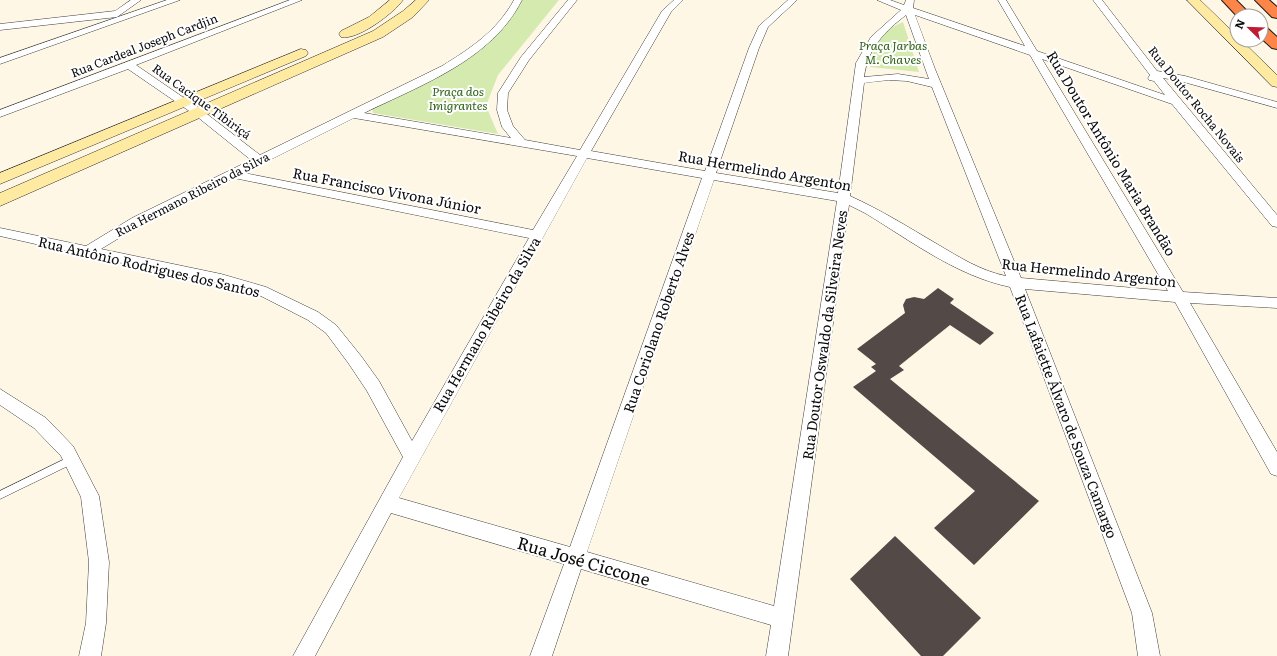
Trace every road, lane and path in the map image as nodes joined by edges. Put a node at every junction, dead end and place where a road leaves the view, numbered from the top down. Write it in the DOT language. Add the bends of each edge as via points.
graph roads {
  1 [pos="137,0"];
  2 [pos="176,0"];
  3 [pos="298,0"];
  4 [pos="397,0"];
  5 [pos="423,0"];
  6 [pos="518,0"];
  7 [pos="573,0"];
  8 [pos="679,0"];
  9 [pos="793,0"];
  10 [pos="881,0"];
  11 [pos="1002,0"];
  12 [pos="1097,0"];
  13 [pos="1193,0"];
  14 [pos="1228,0"];
  15 [pos="1261,0"];
  16 [pos="909,5"];
  17 [pos="1236,8"];
  18 [pos="146,11"];
  19 [pos="116,14"];
  20 [pos="1277,14"];
  21 [pos="37,22"];
  22 [pos="0,27"];
  23 [pos="71,36"];
  24 [pos="1269,38"];
  25 [pos="1277,45"];
  26 [pos="1033,53"];
  27 [pos="0,61"];
  28 [pos="861,63"];
  29 [pos="129,65"];
  30 [pos="930,69"];
  31 [pos="1157,74"];
  32 [pos="886,76"];
  33 [pos="910,77"];
  34 [pos="858,81"];
  35 [pos="1123,82"];
  36 [pos="1277,82"];
  37 [pos="937,85"];
  38 [pos="1165,86"];
  39 [pos="1206,86"];
  40 [pos="184,102"];
  41 [pos="1176,102"];
  42 [pos="1277,105"];
  43 [pos="200,113"];
  44 [pos="0,114"];
  45 [pos="350,114"];
  46 [pos="521,143"];
  47 [pos="582,154"];
  48 [pos="259,160"];
  49 [pos="232,174"];
  50 [pos="708,175"];
  51 [pos="0,180"];
  52 [pos="844,198"];
  53 [pos="0,200"];
  54 [pos="1277,223"];
  55 [pos="0,232"];
  56 [pos="536,235"];
  57 [pos="86,252"];
  58 [pos="1016,283"];
  59 [pos="1179,297"];
  60 [pos="1277,303"];
  61 [pos="0,396"];
  62 [pos="411,456"];
  63 [pos="71,460"];
  64 [pos="1277,468"];
  65 [pos="0,495"];
  66 [pos="386,502"];
  67 [pos="576,558"];
  68 [pos="782,618"];
  69 [pos="90,656"];
  70 [pos="304,656"];
  71 [pos="541,656"];
  72 [pos="777,656"];
  73 [pos="1149,656"];
  1 -- 18 [label="street"];
  1 -- 19 [label="street"];
  2 -- 18 [label="street"];
  3 -- 29 [label="street, Rua Cardeal Joseph Cardjin"];
  4 -- 40 [label="street" via="371,22"];
  5 -- 43 [label="street" via="408,14 378,34"];
  6 -- 45 [label="street, Rua Hermano Ribeiro da Silva" via="503,24 465,56 433,75"];
  7 -- 46 [label="street" via="525,59 503,93 502,110 508,127"];
  8 -- 47 [label="street, Rua Hermano Ribeiro da Silva" via="667,11"];
  9 -- 50 [label="street, Rua Coriolano Roberto Alves" via="764,26"];
  10 -- 16 [label="street"];
  11 -- 26 [label="street, Rua Doutor Antônio Maria Brandão"];
  12 -- 31 [label="street, Rua Doutor Rocha Novais"];
  13 -- 36 [label="street"];
  14 -- 17 [label="highway"];
  15 -- 20 [label="highway"];
  16 -- 26 [label="street"];
  16 -- 28 [label="street, Rua Doutor Oswaldo da Silveira Neves" via="881,30 865,50"];
  16 -- 30 [label="street, Rua Lafaiette Álvaro de Souza Camargo"];
  18 -- 19 [label="street"];
  18 -- 23 [label="street"];
  19 -- 21 [label="street"];
  21 -- 22 [label="street"];
  21 -- 23 [label="street" via="56,27"];
  23 -- 27 [label="street"];
  24 -- 25 [label="highway"];
  26 -- 35 [label="street"];
  26 -- 59 [label="street, Rua Doutor Antônio Maria Brandão"];
  28 -- 32 [label="street"];
  28 -- 34 [label="street, Rua Doutor Oswaldo da Silveira Neves"];
  29 -- 40 [label="street, Rua Cacique Tibiriçá"];
  29 -- 44 [label="street, Rua Cardeal Joseph Cardjin"];
  30 -- 33 [label="street"];
  30 -- 37 [label="street, Rua Lafaiette Álvaro de Souza Camargo"];
  31 -- 35 [label="street" via="1152,79 1142,82"];
  31 -- 38 [label="street, Rua Doutor Rocha Novais"];
  31 -- 39 [label="street"];
  32 -- 33 [label="street"];
  32 -- 34 [label="street"];
  33 -- 37 [label="street"];
  34 -- 52 [label="street, Rua Doutor Oswaldo da Silveira Neves"];
  35 -- 41 [label="street"];
  37 -- 58 [label="street, Rua Lafaiette Álvaro de Souza Camargo"];
  38 -- 39 [label="street"];
  38 -- 41 [label="street, Rua Doutor Rocha Novais"];
  39 -- 42 [label="street"];
  40 -- 43 [label="street, Rua Cacique Tibiriçá"];
  40 -- 51 [label="street"];
  41 -- 54 [label="street, Rua Doutor Rocha Novais"];
  43 -- 48 [label="street, Rua Cacique Tibiriçá"];
  43 -- 53 [label="street"];
  45 -- 46 [label="street, Rua Hermelindo Argenton"];
  45 -- 48 [label="street, Rua Hermano Ribeiro da Silva"];
  46 -- 47 [label="street, Rua Hermelindo Argenton"];
  47 -- 50 [label="street, Rua Hermelindo Argenton"];
  47 -- 56 [label="street, Rua Hermano Ribeiro da Silva"];
  48 -- 49 [label="street, Rua Hermano Ribeiro da Silva"];
  49 -- 56 [label="street, Rua Francisco Vivona Júnior"];
  49 -- 57 [label="street, Rua Hermano Ribeiro da Silva" via="137,221"];
  50 -- 52 [label="street, Rua Hermelindo Argenton"];
  50 -- 67 [label="street, Rua Coriolano Roberto Alves"];
  52 -- 58 [label="street, Rua Hermelindo Argenton" via="870,210 966,267 991,278"];
  52 -- 68 [label="street, Rua Doutor Oswaldo da Silveira Neves"];
  55 -- 57 [label="street, Rua Antônio Rodrigues dos Santos"];
  56 -- 62 [label="street, Rua Hermano Ribeiro da Silva"];
  57 -- 62 [label="street, Rua Antônio Rodrigues dos Santos" via="221,279 258,290 313,316 331,329 364,373"];
  58 -- 59 [label="street, Rua Hermelindo Argenton"];
  58 -- 73 [label="street, Rua Lafaiette Álvaro de Souza Camargo" via="1142,613"];
  59 -- 60 [label="street, Rua Hermelindo Argenton"];
  59 -- 64 [label="street, Rua Doutor Antônio Maria Brandão"];
  61 -- 63 [label="street" via="40,423 67,451"];
  62 -- 66 [label="street, Rua Hermano Ribeiro da Silva"];
  63 -- 65 [label="lane"];
  63 -- 69 [label="street" via="90,496 99,562 96,623"];
  66 -- 67 [label="street, Rua José Ciccone"];
  66 -- 70 [label="street, Rua Hermano Ribeiro da Silva"];
  67 -- 68 [label="street, Rua José Ciccone"];
  67 -- 71 [label="street, Rua Coriolano Roberto Alves"];
  68 -- 72 [label="street, Rua Doutor Oswaldo da Silveira Neves"];
}
